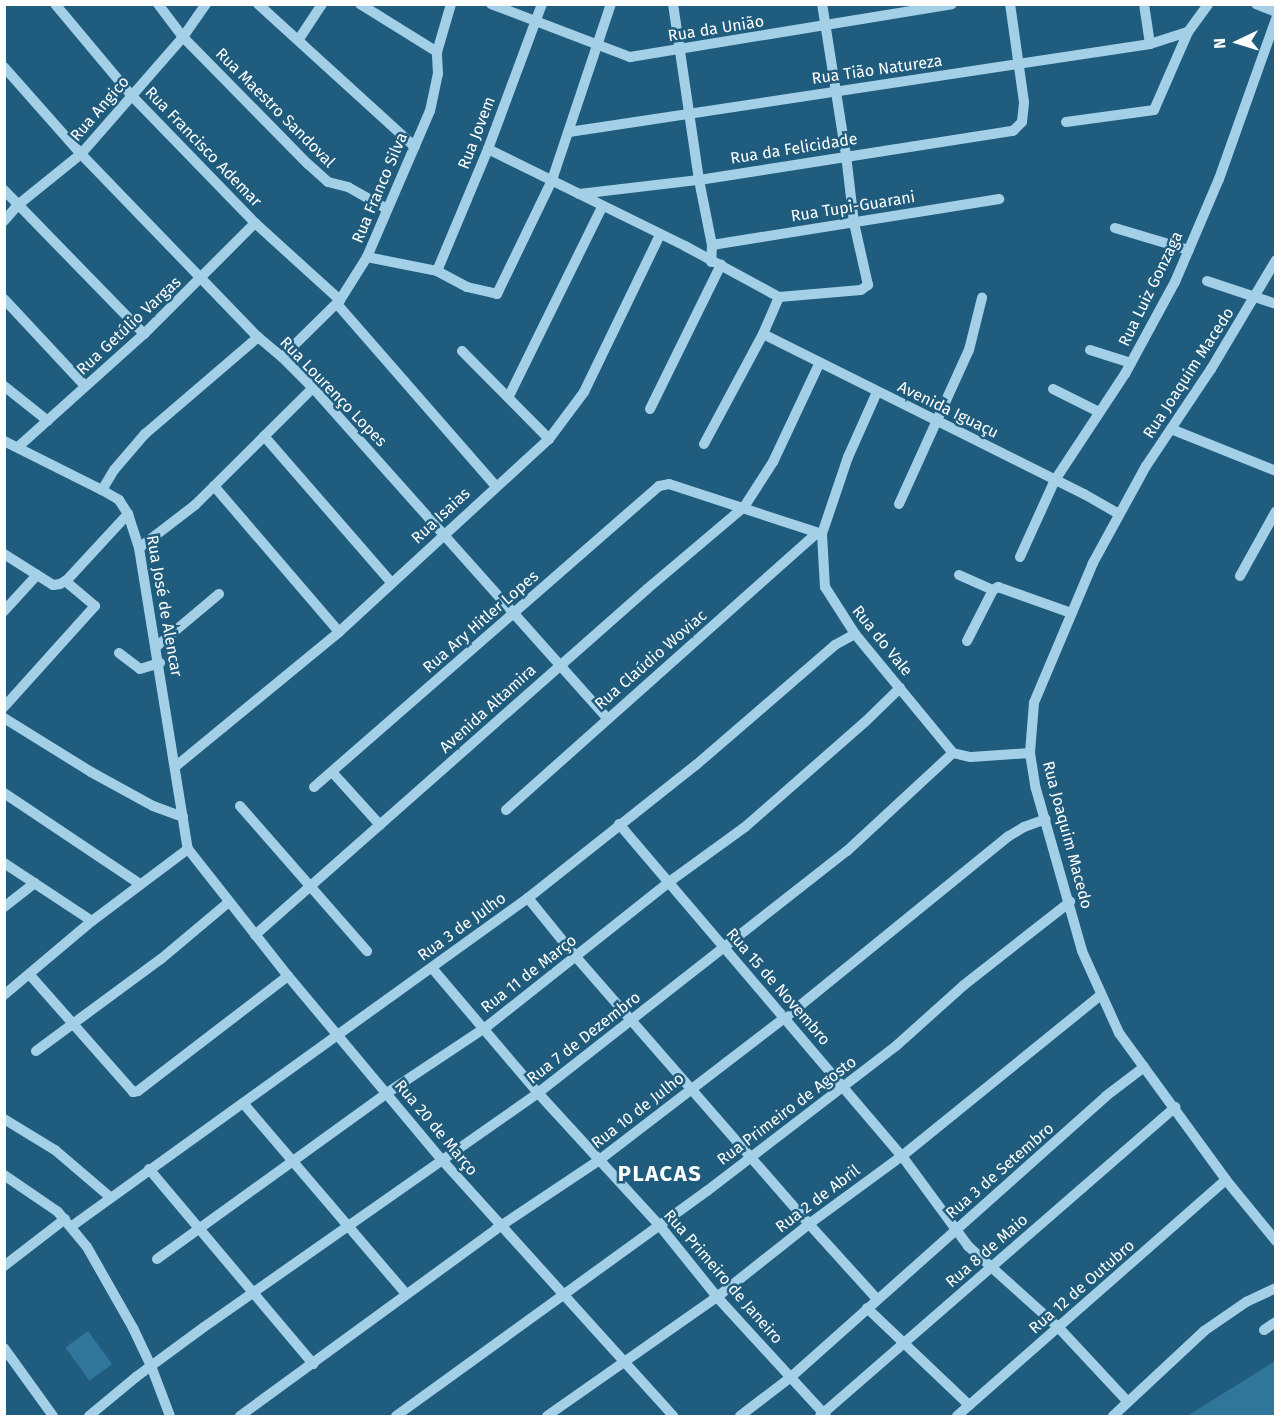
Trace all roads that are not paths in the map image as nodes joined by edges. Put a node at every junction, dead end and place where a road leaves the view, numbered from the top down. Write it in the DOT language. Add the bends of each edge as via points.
graph roads {
  1 [pos="55,4"];
  2 [pos="158,4"];
  3 [pos="206,4"];
  4 [pos="258,4"];
  5 [pos="322,4"];
  6 [pos="360,4"];
  7 [pos="451,4"];
  8 [pos="491,4"];
  9 [pos="542,4"];
  10 [pos="611,4"];
  11 [pos="673,4"];
  12 [pos="822,4"];
  13 [pos="952,4"];
  14 [pos="1010,4"];
  15 [pos="1144,4"];
  16 [pos="1208,4"];
  17 [pos="1256,4"];
  18 [pos="1275,12"];
  19 [pos="1275,19"];
  20 [pos="536,20"];
  21 [pos="826,26"];
  22 [pos="1188,32"];
  23 [pos="183,38"];
  24 [pos="299,39"];
  25 [pos="1150,44"];
  26 [pos="598,45"];
  27 [pos="681,49"];
  28 [pos="437,52"];
  29 [pos="1020,65"];
  30 [pos="4,67"];
  31 [pos="837,90"];
  32 [pos="132,96"];
  33 [pos="690,115"];
  34 [pos="1066,122"];
  35 [pos="569,132"];
  36 [pos="415,147"];
  37 [pos="488,149"];
  38 [pos="81,154"];
  39 [pos="846,155"];
  40 [pos="552,180"];
  41 [pos="699,180"];
  42 [pos="4,190"];
  43 [pos="579,195"];
  44 [pos="999,199"];
  45 [pos="19,204"];
  46 [pos="602,207"];
  47 [pos="387,209"];
  48 [pos="4,221"];
  49 [pos="255,223"];
  50 [pos="854,223"];
  51 [pos="1115,228"];
  52 [pos="660,235"];
  53 [pos="712,245"];
  54 [pos="1189,250"];
  55 [pos="367,257"];
  56 [pos="1275,260"];
  57 [pos="716,264"];
  58 [pos="437,271"];
  59 [pos="202,279"];
  60 [pos="1207,281"];
  61 [pos="779,297"];
  62 [pos="982,298"];
  63 [pos="4,299"];
  64 [pos="1255,299"];
  65 [pos="338,302"];
  66 [pos="1275,304"];
  67 [pos="144,334"];
  68 [pos="763,334"];
  69 [pos="258,337"];
  70 [pos="1090,350"];
  71 [pos="462,351"];
  72 [pos="282,357"];
  73 [pos="820,362"];
  74 [pos="1131,363"];
  75 [pos="4,386"];
  76 [pos="85,386"];
  77 [pos="313,388"];
  78 [pos="1053,390"];
  79 [pos="877,392"];
  80 [pos="509,396"];
  81 [pos="650,409"];
  82 [pos="1099,412"];
  83 [pos="936,420"];
  84 [pos="48,421"];
  85 [pos="1171,429"];
  86 [pos="264,436"];
  87 [pos="549,439"];
  88 [pos="4,441"];
  89 [pos="704,444"];
  90 [pos="18,447"];
  91 [pos="1275,471"];
  92 [pos="1055,480"];
  93 [pos="214,486"];
  94 [pos="496,486"];
  95 [pos="102,490"];
  96 [pos="899,504"];
  97 [pos="744,507"];
  98 [pos="1275,511"];
  99 [pos="128,514"];
  100 [pos="1119,514"];
  101 [pos="445,534"];
  102 [pos="819,534"];
  103 [pos="139,548"];
  104 [pos="4,554"];
  105 [pos="1020,557"];
  106 [pos="37,575"];
  107 [pos="959,575"];
  108 [pos="1240,576"];
  109 [pos="65,581"];
  110 [pos="391,582"];
  111 [pos="995,589"];
  112 [pos="219,594"];
  113 [pos="4,611"];
  114 [pos="515,613"];
  115 [pos="1071,613"];
  116 [pos="339,632"];
  117 [pos="855,634"];
  118 [pos="967,641"];
  119 [pos="157,646"];
  120 [pos="119,653"];
  121 [pos="160,663"];
  122 [pos="559,666"];
  123 [pos="900,688"];
  124 [pos="4,707"];
  125 [pos="4,718"];
  126 [pos="607,718"];
  127 [pos="953,753"];
  128 [pos="1030,753"];
  129 [pos="176,766"];
  130 [pos="333,773"];
  131 [pos="314,787"];
  132 [pos="4,793"];
  133 [pos="240,806"];
  134 [pos="506,810"];
  135 [pos="183,817"];
  136 [pos="1046,819"];
  137 [pos="619,824"];
  138 [pos="380,825"];
  139 [pos="188,849"];
  140 [pos="4,863"];
  141 [pos="669,882"];
  142 [pos="35,883"];
  143 [pos="140,884"];
  144 [pos="311,886"];
  145 [pos="528,898"];
  146 [pos="229,902"];
  147 [pos="1070,902"];
  148 [pos="4,907"];
  149 [pos="92,921"];
  150 [pos="255,935"];
  151 [pos="724,949"];
  152 [pos="367,951"];
  153 [pos="576,957"];
  154 [pos="432,968"];
  155 [pos="30,975"];
  156 [pos="288,976"];
  157 [pos="4,995"];
  158 [pos="1101,995"];
  159 [pos="786,1017"];
  160 [pos="632,1020"];
  161 [pos="72,1026"];
  162 [pos="485,1028"];
  163 [pos="340,1035"];
  164 [pos="36,1051"];
  165 [pos="1144,1067"];
  166 [pos="843,1086"];
  167 [pos="690,1088"];
  168 [pos="387,1093"];
  169 [pos="538,1093"];
  170 [pos="243,1103"];
  171 [pos="1175,1107"];
  172 [pos="4,1119"];
  173 [pos="751,1156"];
  174 [pos="902,1156"];
  175 [pos="442,1160"];
  176 [pos="292,1161"];
  177 [pos="598,1161"];
  178 [pos="149,1169"];
  179 [pos="4,1175"];
  180 [pos="1226,1180"];
  181 [pos="110,1197"];
  182 [pos="69,1223"];
  183 [pos="809,1224"];
  184 [pos="660,1226"];
  185 [pos="349,1227"];
  186 [pos="502,1227"];
  187 [pos="200,1230"];
  188 [pos="956,1230"];
  189 [pos="1275,1241"];
  190 [pos="157,1259"];
  191 [pos="4,1266"];
  192 [pos="992,1268"];
  193 [pos="1275,1288"];
  194 [pos="252,1294"];
  195 [pos="406,1294"];
  196 [pos="564,1295"];
  197 [pos="717,1297"];
  198 [pos="876,1298"];
  199 [pos="867,1308"];
  200 [pos="1275,1322"];
  201 [pos="1059,1328"];
  202 [pos="1264,1330"];
  203 [pos="903,1345"];
  204 [pos="4,1348"];
  205 [pos="313,1364"];
  206 [pos="624,1364"];
  207 [pos="152,1366"];
  208 [pos="791,1377"];
  209 [pos="1128,1402"];
  210 [pos="969,1405"];
  211 [pos="53,1416"];
  212 [pos="88,1416"];
  213 [pos="171,1416"];
  214 [pos="240,1416"];
  215 [pos="396,1416"];
  216 [pos="547,1416"];
  217 [pos="673,1416"];
  218 [pos="740,1416"];
  219 [pos="823,1416"];
  220 [pos="957,1416"];
  221 [pos="1113,1416"];
  1 -- 32 [label="street, Rua Francisco Ademar"];
  2 -- 23 [label="street, Rua Maestro Sandoval"];
  3 -- 23 [label="street, Rua Angico"];
  4 -- 24 [label="street"];
  5 -- 24 [label="street"];
  6 -- 28 [label="street"];
  7 -- 28 [label="street, Rua Franco Silva"];
  8 -- 20 [label="street, Rua da União"];
  9 -- 20 [label="street, Rua Jovem"];
  10 -- 26 [label="street"];
  11 -- 27 [label="street"];
  12 -- 21 [label="street"];
  13 -- 21 [label="street, Rua da União"];
  14 -- 29 [label="street"];
  15 -- 25 [label="street"];
  16 -- 22 [label="street"];
  17 -- 18 [label="street"];
  19 -- 54 [label="street, Rua Luiz Gonzaga" via="1219,179"];
  20 -- 26 [label="street, Rua da União"];
  20 -- 37 [label="street, Rua Jovem"];
  21 -- 27 [label="street, Rua da União"];
  21 -- 31 [label="street"];
  22 -- 25 [label="street, Rua Tião Natureza"];
  22 -- 34 [label="street" via="1154,110"];
  23 -- 32 [label="street, Rua Angico"];
  23 -- 47 [label="street, Rua Maestro Sandoval" via="328,182 348,186"];
  24 -- 36 [label="street"];
  25 -- 29 [label="street, Rua Tião Natureza"];
  26 -- 27 [label="street, Rua da União" via="630,57"];
  26 -- 35 [label="street"];
  27 -- 33 [label="street"];
  28 -- 36 [label="street, Rua Franco Silva" via="438,74 430,111"];
  29 -- 31 [label="street, Rua Tião Natureza"];
  29 -- 39 [label="street, Rua da Felicidade" via="1024,112 1022,122 1013,131"];
  30 -- 38 [label="street, Rua Lourenço Lopes"];
  31 -- 33 [label="street, Rua Tião Natureza"];
  31 -- 39 [label="street"];
  32 -- 38 [label="street, Rua Angico"];
  32 -- 49 [label="street, Rua Francisco Ademar"];
  33 -- 35 [label="street, Rua Tião Natureza"];
  33 -- 41 [label="street"];
  35 -- 40 [label="street"];
  36 -- 47 [label="street, Rua Franco Silva"];
  37 -- 40 [label="street"];
  37 -- 58 [label="street, Rua Jovem"];
  38 -- 45 [label="street, Rua Angico"];
  38 -- 59 [label="street, Rua Lourenço Lopes"];
  39 -- 41 [label="street, Rua da Felicidade"];
  39 -- 50 [label="street"];
  40 -- 43 [label="street"];
  40 -- 58 [label="street" via="497,294 467,287"];
  41 -- 43 [label="street, Rua da Felicidade"];
  41 -- 53 [label="street"];
  42 -- 45 [label="street"];
  43 -- 46 [label="street"];
  44 -- 50 [label="street, Rua Tupi-Guarani"];
  45 -- 48 [label="street, Rua Angico"];
  45 -- 67 [label="street"];
  46 -- 52 [label="street"];
  46 -- 80 [label="street"];
  47 -- 55 [label="street, Rua Franco Silva"];
  49 -- 59 [label="street, Rua Getúlio Vargas"];
  49 -- 65 [label="street, Rua Francisco Ademar"];
  50 -- 53 [label="street, Rua Tupi-Guarani"];
  50 -- 61 [label="street" via="867,287"];
  51 -- 54 [label="street"];
  52 -- 57 [label="street"];
  52 -- 87 [label="street, Rua Isaias" via="584,392"];
  53 -- 57 [label="street"];
  54 -- 74 [label="street, Rua Luiz Gonzaga"];
  55 -- 58 [label="street"];
  55 -- 65 [label="street, Rua Franco Silva"];
  56 -- 64 [label="street, Rua Joaquim Macedo"];
  57 -- 61 [label="street"];
  57 -- 81 [label="street"];
  59 -- 67 [label="street, Rua Getúlio Vargas"];
  59 -- 69 [label="street, Rua Lourenço Lopes"];
  60 -- 64 [label="street"];
  61 -- 68 [label="street"];
  62 -- 83 [label="street" via="969,350"];
  63 -- 76 [label="street"];
  64 -- 66 [label="street"];
  64 -- 85 [label="street, Rua Joaquim Macedo"];
  65 -- 72 [label="street, Rua Franco Silva"];
  65 -- 94 [label="street, Rua Francisco Ademar"];
  67 -- 76 [label="street, Rua Getúlio Vargas"];
  68 -- 73 [label="street, Avenida Iguaçu"];
  68 -- 89 [label="street"];
  69 -- 72 [label="street, Rua Lourenço Lopes"];
  69 -- 95 [label="street" via="146,434"];
  70 -- 74 [label="street"];
  71 -- 80 [label="street"];
  72 -- 77 [label="street, Rua Lourenço Lopes"];
  73 -- 79 [label="street, Avenida Iguaçu"];
  73 -- 97 [label="street, Avenida Altamira" via="773,462"];
  74 -- 82 [label="street, Rua Luiz Gonzaga"];
  75 -- 84 [label="street"];
  76 -- 84 [label="street, Rua Getúlio Vargas"];
  77 -- 86 [label="street"];
  77 -- 101 [label="street, Rua Lourenço Lopes"];
  78 -- 82 [label="street"];
  79 -- 83 [label="street, Avenida Iguaçu"];
  79 -- 102 [label="street"];
  80 -- 87 [label="street"];
  82 -- 92 [label="street, Rua Luiz Gonzaga"];
  83 -- 92 [label="street, Avenida Iguaçu"];
  83 -- 96 [label="street"];
  84 -- 90 [label="street, Rua Getúlio Vargas"];
  85 -- 91 [label="street"];
  85 -- 100 [label="street, Rua Joaquim Macedo"];
  86 -- 93 [label="street"];
  86 -- 110 [label="street"];
  87 -- 94 [label="street, Rua Isaias"];
  88 -- 90 [label="street, Rua José de Alencar"];
  90 -- 95 [label="street, Rua José de Alencar"];
  92 -- 100 [label="street, Avenida Iguaçu"];
  92 -- 105 [label="street, Rua Luiz Gonzaga"];
  93 -- 103 [label="street" via="195,506"];
  93 -- 116 [label="street"];
  94 -- 101 [label="street, Rua Isaias"];
  95 -- 99 [label="street, Rua José de Alencar" via="119,500"];
  97 -- 102 [label="street"];
  97 -- 114 [label="street, Rua Ary Hitler Lopes" via="669,484 654,489"];
  97 -- 122 [label="street, Avenida Altamira"];
  98 -- 108 [label="street"];
  99 -- 103 [label="street, Rua José de Alencar"];
  99 -- 109 [label="street"];
  100 -- 115 [label="street, Rua Joaquim Macedo"];
  101 -- 110 [label="street, Rua Isaias"];
  101 -- 114 [label="street, Rua Lourenço Lopes"];
  102 -- 117 [label="street, Rua do Vale" via="825,587"];
  102 -- 126 [label="street, Rua Claúdio Woviac"];
  103 -- 119 [label="street, Rua José de Alencar"];
  104 -- 106 [label="street"];
  106 -- 109 [label="street" via="53,585"];
  106 -- 113 [label="street"];
  107 -- 111 [label="street"];
  109 -- 124 [label="street" via="95,606"];
  110 -- 116 [label="street, Rua Isaias"];
  111 -- 115 [label="street"];
  111 -- 118 [label="street"];
  112 -- 119 [label="street"];
  114 -- 122 [label="street, Rua Lourenço Lopes"];
  114 -- 130 [label="street, Rua Ary Hitler Lopes"];
  115 -- 128 [label="street, Rua Joaquim Macedo" via="1035,703"];
  116 -- 129 [label="street, Rua Isaias"];
  117 -- 123 [label="street, Rua do Vale"];
  117 -- 137 [label="street, Rua 3 de Julho" via="835,645 696,765"];
  119 -- 121 [label="street, Rua José de Alencar"];
  120 -- 121 [label="street" via="140,669"];
  121 -- 129 [label="street, Rua José de Alencar"];
  122 -- 126 [label="street, Rua Lourenço Lopes"];
  122 -- 138 [label="street, Avenida Altamira"];
  123 -- 127 [label="street, Rua do Vale"];
  123 -- 141 [label="street, Rua 11 de Março" via="773,804"];
  125 -- 135 [label="street" via="91,772 153,806"];
  126 -- 134 [label="street, Rua Claúdio Woviac"];
  127 -- 128 [label="street" via="971,757"];
  127 -- 151 [label="street, Rua 7 de Dezembro" via="847,851"];
  128 -- 136 [label="street, Rua Joaquim Macedo"];
  129 -- 135 [label="street, Rua José de Alencar"];
  130 -- 131 [label="street, Rua Ary Hitler Lopes"];
  130 -- 138 [label="street"];
  132 -- 143 [label="street"];
  133 -- 144 [label="street"];
  135 -- 139 [label="street, Rua José de Alencar"];
  136 -- 147 [label="street, Rua Joaquim Macedo"];
  136 -- 159 [label="street, Rua 10 de Julho" via="1009,836"];
  137 -- 141 [label="street, Rua 15 de Novembro"];
  137 -- 145 [label="street, Rua 3 de Julho"];
  138 -- 144 [label="street, Avenida Altamira"];
  139 -- 143 [label="street"];
  139 -- 146 [label="street, Rua 20 de Março"];
  140 -- 142 [label="street"];
  141 -- 151 [label="street, Rua 15 de Novembro"];
  141 -- 153 [label="street, Rua 11 de Março"];
  142 -- 148 [label="street"];
  142 -- 149 [label="street"];
  143 -- 149 [label="street"];
  144 -- 150 [label="street, Avenida Altamira"];
  144 -- 152 [label="street"];
  145 -- 153 [label="street"];
  145 -- 154 [label="street, Rua 3 de Julho"];
  146 -- 150 [label="street, Rua 20 de Março"];
  146 -- 161 [label="street"];
  147 -- 158 [label="street, Rua Joaquim Macedo" via="1082,951"];
  147 -- 166 [label="street, Rua Primeiro de Agosto"];
  149 -- 155 [label="street"];
  150 -- 156 [label="street, Rua 20 de Março"];
  151 -- 159 [label="street, Rua 15 de Novembro"];
  151 -- 160 [label="street, Rua 7 de Dezembro"];
  153 -- 160 [label="street"];
  153 -- 162 [label="street, Rua 11 de Março"];
  154 -- 162 [label="street, Rua Primeiro de Janeiro"];
  154 -- 163 [label="street, Rua 3 de Julho"];
  155 -- 157 [label="street"];
  155 -- 161 [label="street"];
  156 -- 161 [label="street" via="138,1091 128,1088"];
  156 -- 163 [label="street, Rua 20 de Março"];
  158 -- 165 [label="street, Rua Joaquim Macedo" via="1119,1033"];
  158 -- 174 [label="street, Rua 2 de Abril"];
  159 -- 166 [label="street, Rua 15 de Novembro"];
  159 -- 167 [label="street, Rua 10 de Julho"];
  160 -- 167 [label="street"];
  160 -- 169 [label="street, Rua 7 de Dezembro"];
  161 -- 164 [label="street"];
  162 -- 168 [label="street, Rua 11 de Março"];
  162 -- 169 [label="street, Rua Primeiro de Janeiro"];
  163 -- 168 [label="street, Rua 20 de Março"];
  163 -- 170 [label="street, Rua 3 de Julho"];
  165 -- 171 [label="street, Rua Joaquim Macedo"];
  165 -- 188 [label="street, Rua 3 de Setembro" via="1106,1095"];
  166 -- 173 [label="street, Rua Primeiro de Agosto"];
  166 -- 174 [label="street, Rua 15 de Novembro"];
  167 -- 173 [label="street"];
  167 -- 177 [label="street, Rua 10 de Julho"];
  168 -- 175 [label="street, Rua 20 de Março"];
  168 -- 176 [label="street, Rua 11 de Março"];
  169 -- 175 [label="street, Rua 7 de Dezembro"];
  169 -- 177 [label="street, Rua Primeiro de Janeiro"];
  170 -- 176 [label="street"];
  170 -- 178 [label="street, Rua 3 de Julho"];
  171 -- 180 [label="street, Rua Joaquim Macedo"];
  171 -- 192 [label="street, Rua 8 de Maio"];
  172 -- 181 [label="street" via="55,1150"];
  173 -- 183 [label="street"];
  173 -- 184 [label="street, Rua Primeiro de Agosto"];
  174 -- 183 [label="street, Rua 2 de Abril"];
  174 -- 188 [label="street, Rua 15 de Novembro"];
  175 -- 185 [label="street, Rua 7 de Dezembro"];
  175 -- 186 [label="street, Rua 20 de Março"];
  176 -- 185 [label="street"];
  176 -- 187 [label="street, Rua 11 de Março"];
  177 -- 184 [label="street, Rua Primeiro de Janeiro"];
  177 -- 186 [label="street, Rua 10 de Julho"];
  178 -- 181 [label="street, Rua 3 de Julho"];
  178 -- 187 [label="street"];
  179 -- 182 [label="street"];
  180 -- 189 [label="street, Rua Joaquim Macedo"];
  180 -- 201 [label="street, Rua 12 de Outubro"];
  181 -- 182 [label="street, Rua 3 de Julho"];
  182 -- 191 [label="street, Rua 3 de Julho"];
  182 -- 207 [label="street" via="116,1294"];
  183 -- 197 [label="street, Rua 2 de Abril"];
  183 -- 198 [label="street"];
  184 -- 196 [label="street, Rua Primeiro de Agosto"];
  184 -- 197 [label="street, Rua Primeiro de Janeiro"];
  185 -- 194 [label="street, Rua 7 de Dezembro"];
  185 -- 195 [label="street"];
  186 -- 195 [label="street, Rua 10 de Julho"];
  186 -- 196 [label="street, Rua 20 de Março"];
  187 -- 190 [label="street, Rua 11 de Março"];
  187 -- 194 [label="street"];
  188 -- 192 [label="street, Rua 15 de Novembro"];
  188 -- 198 [label="street, Rua 3 de Setembro"];
  192 -- 201 [label="street, Rua 15 de Novembro"];
  192 -- 203 [label="street, Rua 8 de Maio"];
  193 -- 209 [label="street" via="1221,1317 1185,1345"];
  194 -- 205 [label="street"];
  194 -- 207 [label="street, Rua 7 de Dezembro"];
  195 -- 205 [label="street, Rua 10 de Julho"];
  196 -- 206 [label="street, Rua 20 de Março"];
  196 -- 215 [label="street, Rua Primeiro de Agosto"];
  197 -- 206 [label="street, Rua 2 de Abril"];
  197 -- 208 [label="street, Rua Primeiro de Janeiro"];
  198 -- 199 [label="street, Rua 3 de Setembro"];
  199 -- 203 [label="street"];
  199 -- 208 [label="street, Rua 3 de Setembro"];
  200 -- 202 [label="street"];
  201 -- 209 [label="street, Rua 15 de Novembro"];
  201 -- 210 [label="street, Rua 12 de Outubro"];
  203 -- 210 [label="street"];
  203 -- 219 [label="street, Rua 8 de Maio"];
  204 -- 211 [label="street"];
  205 -- 214 [label="street, Rua 10 de Julho"];
  206 -- 216 [label="street, Rua 2 de Abril"];
  206 -- 217 [label="street, Rua 20 de Março"];
  207 -- 212 [label="street, Rua 7 de Dezembro"];
  207 -- 213 [label="street"];
  208 -- 218 [label="street, Rua 3 de Setembro"];
  208 -- 219 [label="street, Rua Primeiro de Janeiro"];
  209 -- 221 [label="street"];
  210 -- 220 [label="street, Rua 12 de Outubro"];
}
